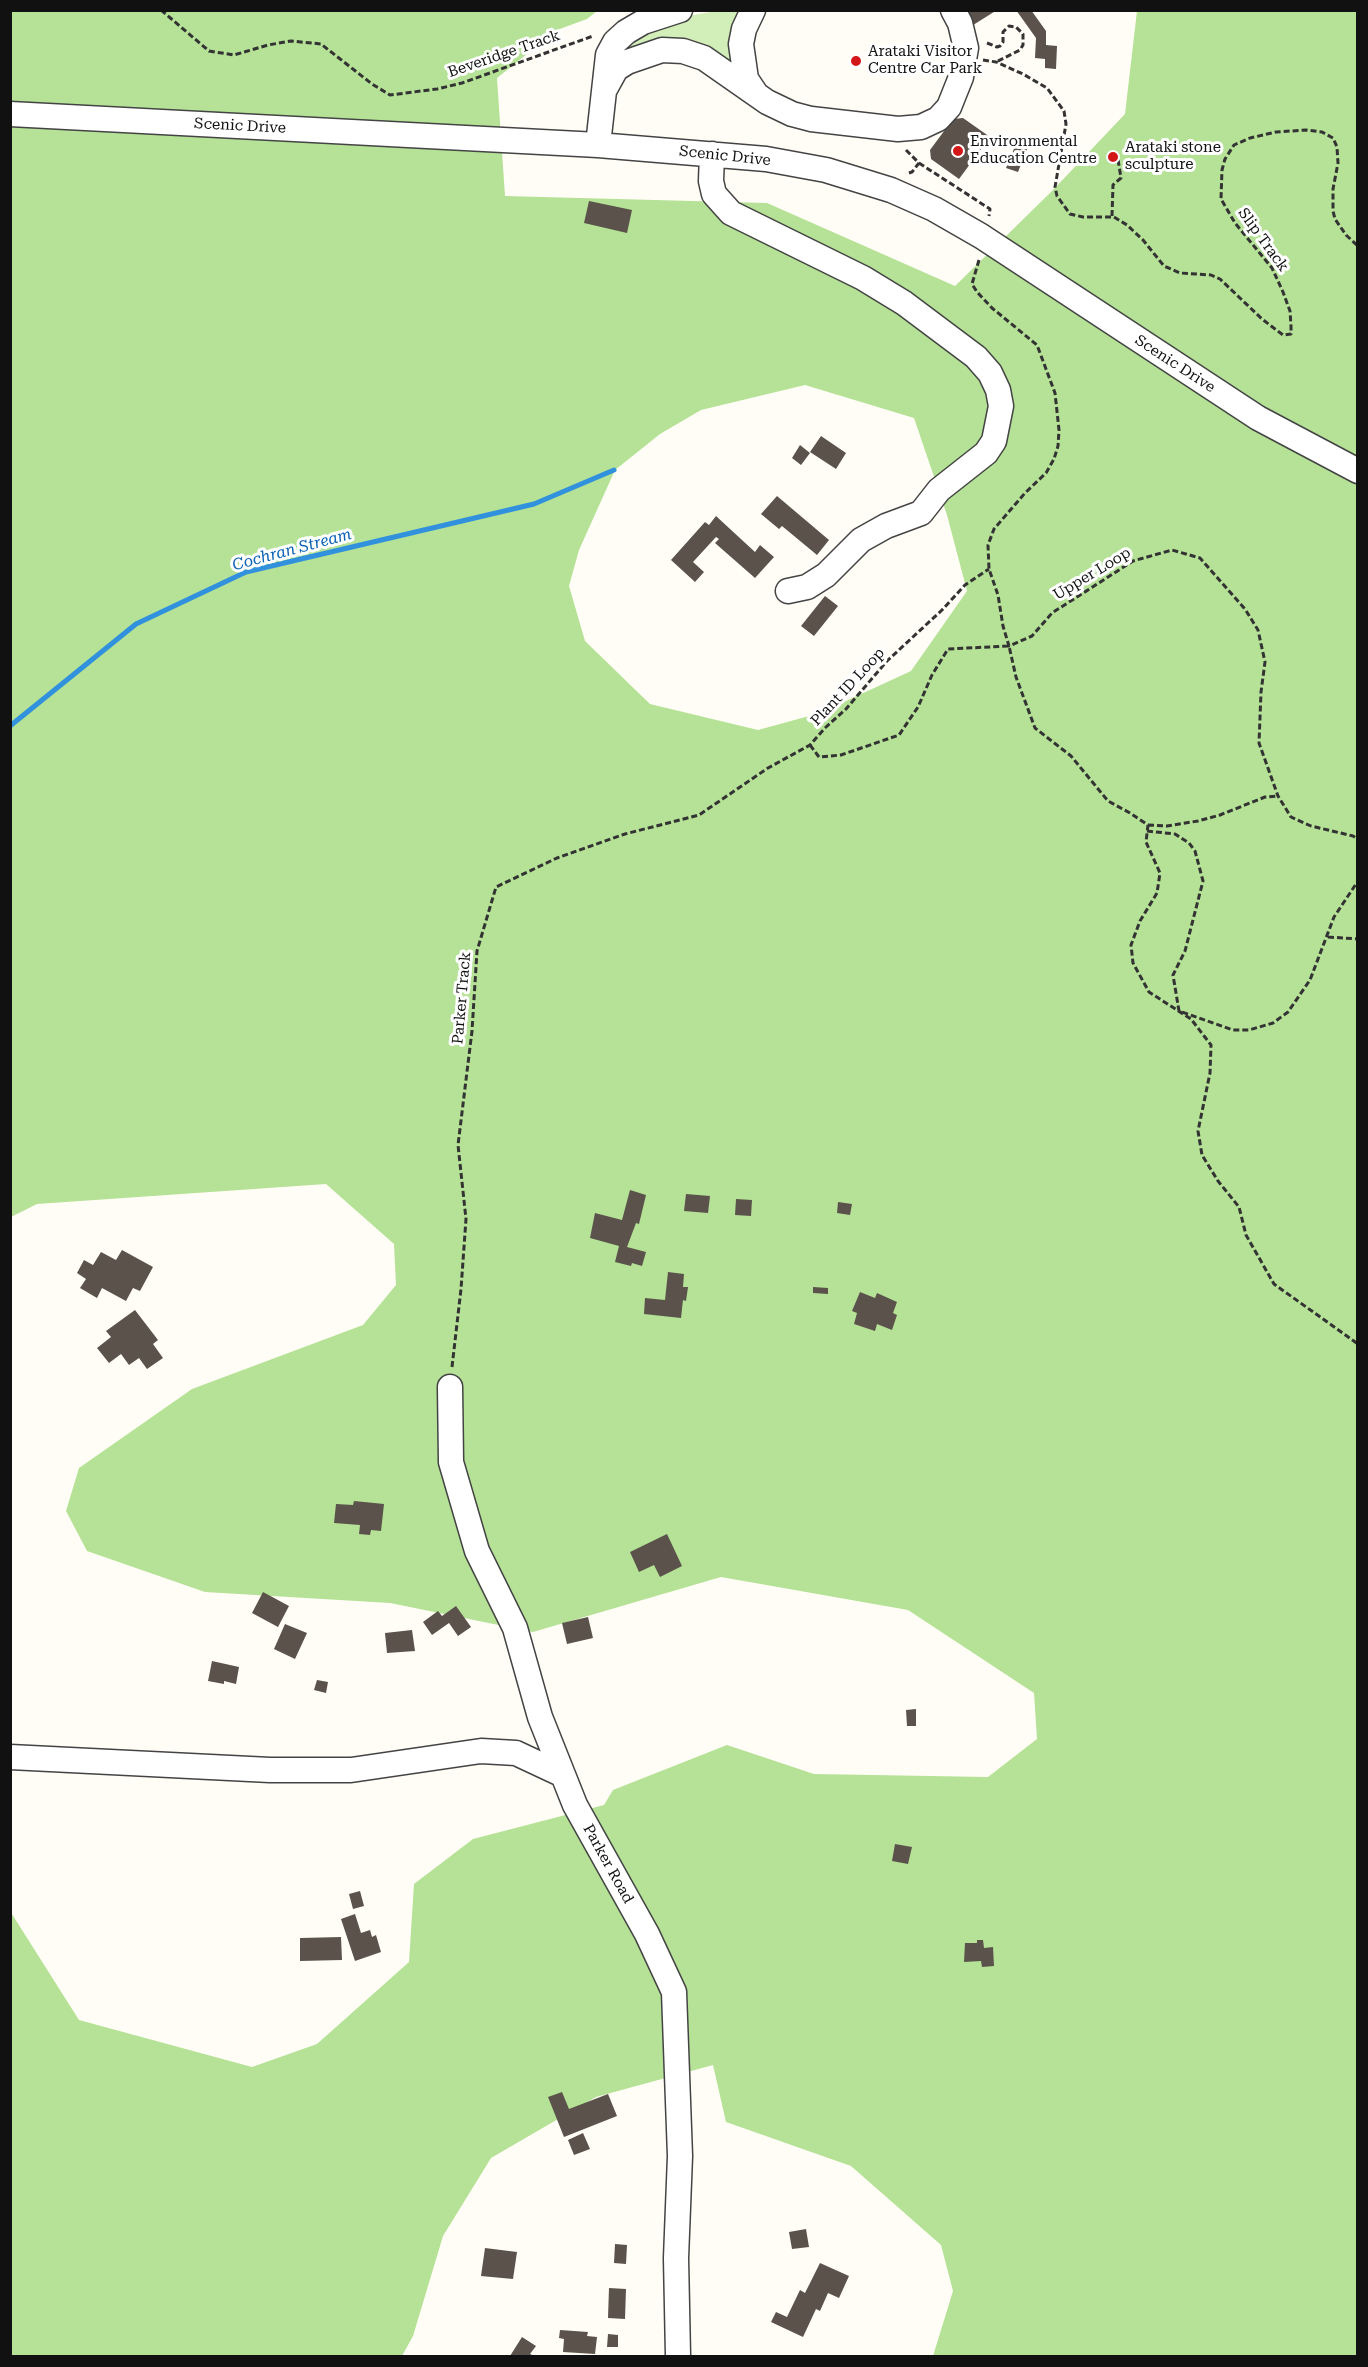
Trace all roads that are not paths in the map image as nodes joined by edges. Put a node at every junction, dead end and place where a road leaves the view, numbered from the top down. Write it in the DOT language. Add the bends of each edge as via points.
graph roads {
  1 [pos="680,10"];
  2 [pos="753,10"];
  3 [pos="952,10"];
  4 [pos="605,89"];
  5 [pos="756,94"];
  6 [pos="10,114"];
  7 [pos="598,145"];
  8 [pos="712,154"];
  9 [pos="1358,471"];
  10 [pos="788,591"];
  11 [pos="450,1386"];
  12 [pos="10,1757"];
  13 [pos="563,1775"];
  14 [pos="678,2356"];
  1 -- 4 [label="street" via="643,22 615,42 608,55"];
  2 -- 5 [label="street" via="741,44 746,79"];
  3 -- 5 [label="street" via="965,36 966,59 949,107 938,119 921,127 898,129 811,119 780,110"];
  4 -- 5 [label="street" via="616,69 662,50 704,58"];
  4 -- 7 [label="street"];
  6 -- 7 [label="street, Scenic Drive"];
  7 -- 8 [label="street, Scenic Drive"];
  8 -- 9 [label="street, Scenic Drive" via="826,170 891,190 934,210 981,236 1258,418"];
  8 -- 10 [label="street" via="714,194 731,213 863,278 904,303 976,357 990,373 1001,406 994,441 986,453 939,490 921,513 861,540 826,575 807,587"];
  11 -- 13 [label="street, Parker Road" via="451,1462 477,1551 515,1628 540,1717"];
  12 -- 13 [label="street" via="270,1770 351,1770 481,1751 516,1753"];
  13 -- 14 [label="street, Parker Road" via="674,1992 680,2156"];
}
